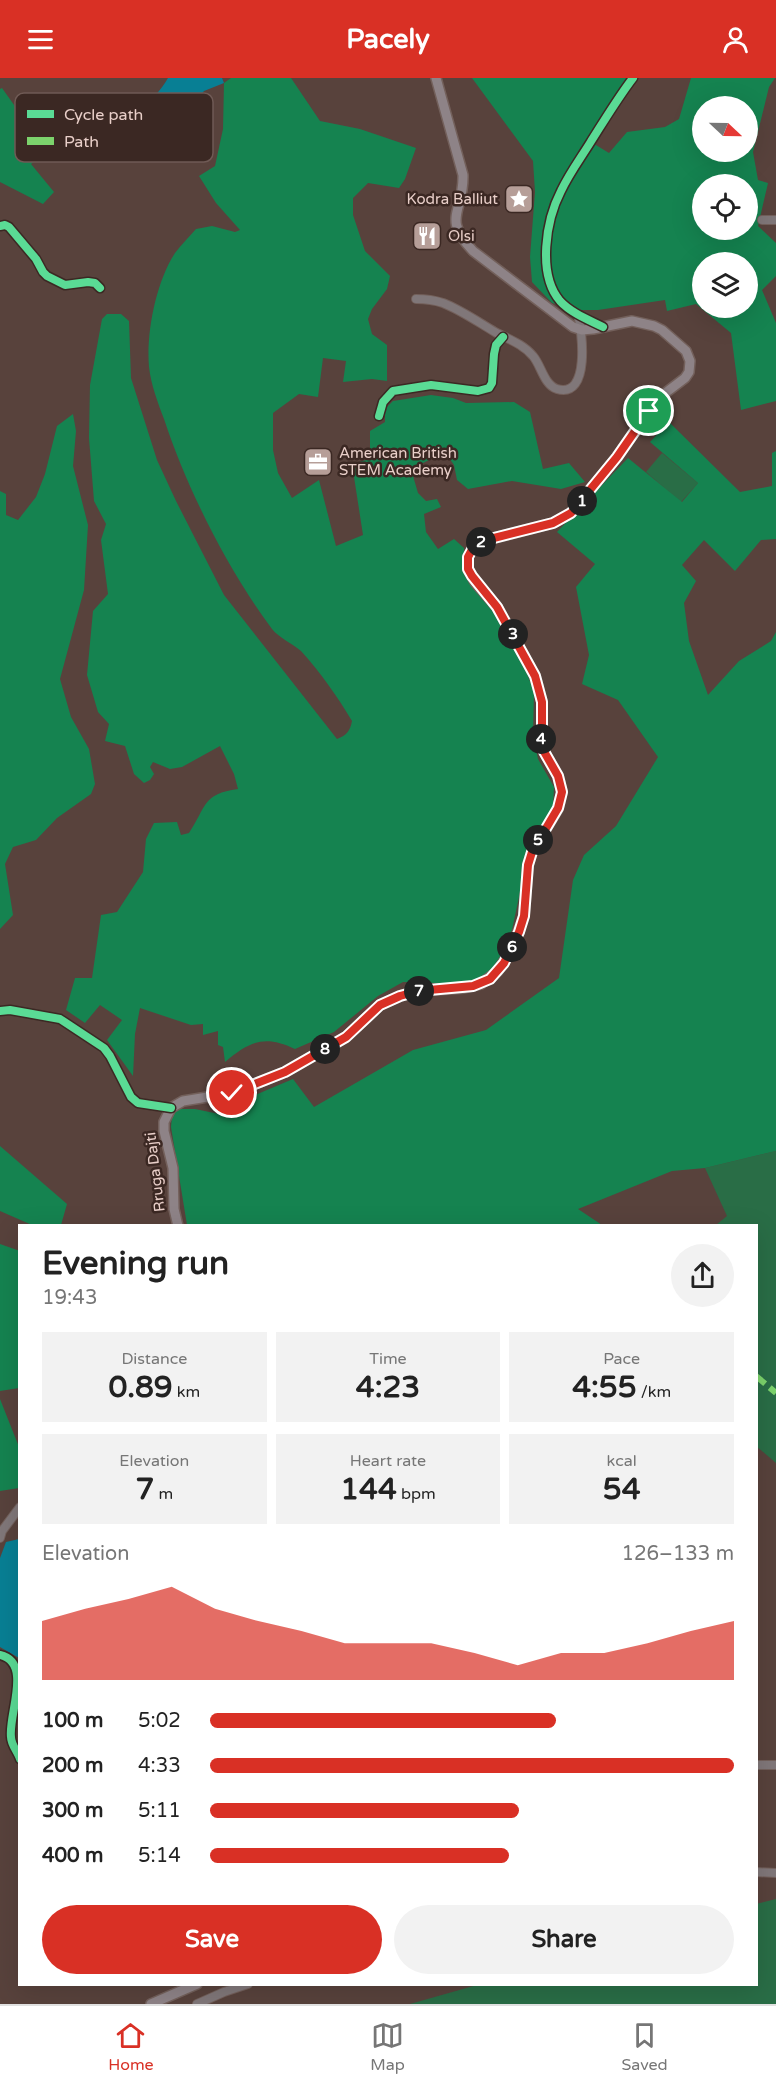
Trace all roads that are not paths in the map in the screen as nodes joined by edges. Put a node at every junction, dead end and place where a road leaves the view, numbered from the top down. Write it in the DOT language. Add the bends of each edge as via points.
graph roads {
  1 [pos="436,78"];
  2 [pos="633,78"];
  3 [pos="762,220"];
  4 [pos="776,220"];
  5 [pos="0,226"];
  6 [pos="100,288"];
  7 [pos="416,298"];
  8 [pos="578,314"];
  9 [pos="603,327"];
  10 [pos="582,330"];
  11 [pos="503,337"];
  12 [pos="379,416"];
  13 [pos="0,1011"];
  14 [pos="171,1108"];
  15 [pos="178,1224"];
  16 [pos="18,1510"];
  17 [pos="0,1538"];
  18 [pos="0,1655"];
  19 [pos="18,1755"];
  20 [pos="758,1766"];
  21 [pos="776,1766"];
  22 [pos="758,1872"];
  23 [pos="776,1873"];
  24 [pos="192,1986"];
  25 [pos="243,1986"];
  26 [pos="151,2004"];
  27 [pos="197,2004"];
  1 -- 10 [label="main road" via="463,175 455,221 458,232 473,251"];
  2 -- 8 [label="street" via="560,192 549,226 549,283 561,301"];
  3 -- 4 [label="street"];
  5 -- 6 [label="street" via="9,227 47,276 65,285 88,282"];
  7 -- 11 [label="street" via="444,303"];
  8 -- 9 [label="street"];
  8 -- 10 [label="street"];
  9 -- 10 [label="main road"];
  9 -- 14 [label="main road" via="632,321 662,330 686,351 689,372 649,411 571,513 553,523 479,543 467,562 472,576 509,625 535,676 542,702 542,748 562,792 555,815 532,852 524,916 504,963 481,984 418,991 380,1005 346,1037 285,1072 232,1093 183,1101"];
  10 -- 11 [label="street" via="581,375 575,383 561,389 548,383 533,355"];
  11 -- 12 [label="street" via="496,345 489,388 477,391 431,385 393,391 383,402"];
  13 -- 14 [label="street" via="60,1019 104,1048 130,1097 138,1103"];
  14 -- 15 [label="main road, Rruga Dajti" via="164,1131 173,1168"];
  16 -- 17 [label="street"];
  18 -- 19 [label="street" via="9,1658 16,1670 10,1738"];
  20 -- 21 [label="street"];
  22 -- 23 [label="street"];
  24 -- 26 [label="main road"];
  25 -- 27 [label="street"];
}
